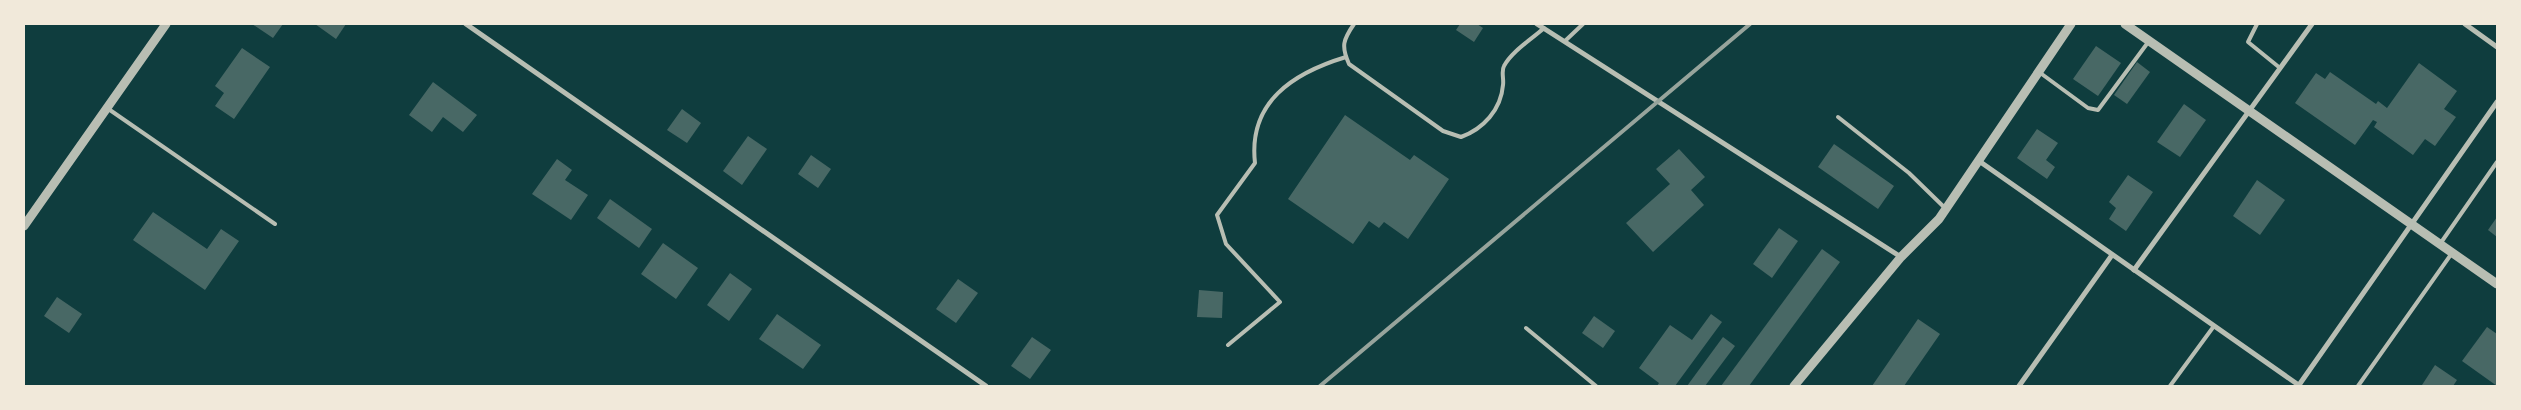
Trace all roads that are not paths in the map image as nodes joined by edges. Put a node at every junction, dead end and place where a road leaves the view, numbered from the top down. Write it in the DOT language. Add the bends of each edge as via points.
graph roads {
  1 [pos="166,24"];
  2 [pos="466,24"];
  3 [pos="1354,24"];
  4 [pos="1537,24"];
  5 [pos="1583,24"];
  6 [pos="2071,24"];
  7 [pos="2125,24"];
  8 [pos="2257,24"];
  9 [pos="2312,24"];
  10 [pos="2465,24"];
  11 [pos="1544,28"];
  12 [pos="1565,41"];
  13 [pos="2149,41"];
  14 [pos="2497,47"];
  15 [pos="1346,57"];
  16 [pos="2280,68"];
  17 [pos="2039,72"];
  18 [pos="2497,102"];
  19 [pos="107,108"];
  20 [pos="2249,110"];
  21 [pos="1838,117"];
  22 [pos="1979,161"];
  23 [pos="2497,162"];
  24 [pos="1946,209"];
  25 [pos="276,224"];
  26 [pos="2412,224"];
  27 [pos="24,226"];
  28 [pos="2440,244"];
  29 [pos="2452,252"];
  30 [pos="2112,255"];
  31 [pos="1901,257"];
  32 [pos="2134,270"];
  33 [pos="2497,284"];
  34 [pos="2214,326"];
  35 [pos="1526,328"];
  36 [pos="1228,346"];
  37 [pos="986,386"];
  38 [pos="1596,386"];
  39 [pos="1794,386"];
  40 [pos="2019,386"];
  41 [pos="2170,386"];
  42 [pos="2300,386"];
  43 [pos="2358,386"];
  1 -- 19 [label="street"];
  2 -- 37 [label="street"];
  3 -- 15 [label="lane" via="1345,37 1343,51"];
  4 -- 11 [label="street"];
  5 -- 12 [label="lane"];
  6 -- 17 [label="street"];
  7 -- 13 [label="street"];
  8 -- 16 [label="lane" via="2248,42"];
  9 -- 16 [label="street"];
  10 -- 14 [label="street"];
  11 -- 12 [label="street"];
  11 -- 15 [label="lane" via="1502,68 1502,95 1489,118 1476,132 1461,137 1443,131 1364,76"];
  12 -- 31 [label="street"];
  13 -- 17 [label="lane" via="2098,110 2088,108"];
  13 -- 20 [label="street"];
  15 -- 36 [label="lane" via="1311,69 1278,93 1255,130 1255,164 1217,215 1226,244 1280,302"];
  16 -- 20 [label="street"];
  17 -- 22 [label="street"];
  18 -- 26 [label="street"];
  19 -- 25 [label="lane"];
  19 -- 27 [label="street"];
  20 -- 26 [label="street"];
  20 -- 32 [label="street"];
  21 -- 24 [label="lane" via="1909,173"];
  22 -- 24 [label="street"];
  22 -- 30 [label="street"];
  23 -- 28 [label="lane"];
  24 -- 31 [label="street"];
  26 -- 28 [label="street"];
  26 -- 42 [label="street"];
  28 -- 29 [label="street"];
  29 -- 33 [label="street"];
  29 -- 43 [label="lane"];
  30 -- 32 [label="street"];
  30 -- 40 [label="street"];
  31 -- 39 [label="street"];
  32 -- 34 [label="street"];
  34 -- 41 [label="lane"];
  34 -- 42 [label="street"];
  35 -- 38 [label="lane"];
}
